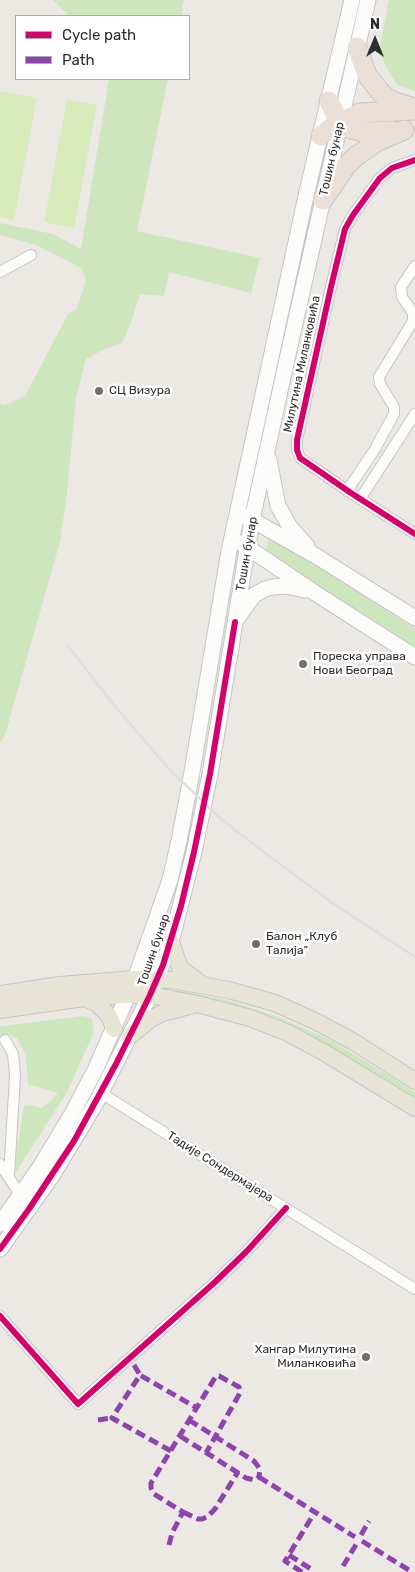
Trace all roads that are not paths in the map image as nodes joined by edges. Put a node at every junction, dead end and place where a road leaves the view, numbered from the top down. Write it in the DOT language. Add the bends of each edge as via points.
graph roads {
  1 [pos="352,0"];
  2 [pos="368,0"];
  3 [pos="357,48"];
  4 [pos="329,101"];
  5 [pos="415,109"];
  6 [pos="341,121"];
  7 [pos="410,129"];
  8 [pos="321,136"];
  9 [pos="415,160"];
  10 [pos="323,200"];
  11 [pos="31,255"];
  12 [pos="415,266"];
  13 [pos="0,272"];
  14 [pos="415,414"];
  15 [pos="267,450"];
  16 [pos="347,491"];
  17 [pos="360,499"];
  18 [pos="238,512"];
  19 [pos="252,520"];
  20 [pos="415,534"];
  21 [pos="232,537"];
  22 [pos="247,547"];
  23 [pos="316,556"];
  24 [pos="315,593"];
  25 [pos="415,618"];
  26 [pos="235,622"];
  27 [pos="415,657"];
  28 [pos="170,942"];
  29 [pos="135,980"];
  30 [pos="157,980"];
  31 [pos="202,985"];
  32 [pos="0,994"];
  33 [pos="128,995"];
  34 [pos="150,995"];
  35 [pos="84,998"];
  36 [pos="198,1004"];
  37 [pos="0,1010"];
  38 [pos="114,1029"];
  39 [pos="130,1036"];
  40 [pos="5,1040"];
  41 [pos="415,1081"];
  42 [pos="102,1093"];
  43 [pos="415,1108"];
  44 [pos="0,1164"];
  45 [pos="9,1176"];
  46 [pos="21,1196"];
  47 [pos="286,1208"];
  48 [pos="0,1224"];
  49 [pos="0,1248"];
  50 [pos="415,1289"];
  51 [pos="0,1316"];
  1 -- 4 [label="main road, Тошин бунар"];
  2 -- 3 [label="main road, Тошин бунар"];
  3 -- 5 [label="highway" via="367,75 382,94"];
  3 -- 6 [label="main road, Тошин бунар"];
  4 -- 6 [label="highway"];
  4 -- 8 [label="main road, Тошин бунар"];
  5 -- 6 [label="highway" via="360,113"];
  6 -- 7 [label="highway" via="357,131"];
  6 -- 8 [label="highway"];
  6 -- 10 [label="main road, Тошин бунар"];
  7 -- 10 [label="highway" via="378,141 355,157"];
  8 -- 18 [label="main road, Тошин бунар"];
  9 -- 16 [label="street, Милутина Миланковића" via="385,172 345,229 297,440 300,458"];
  10 -- 15 [label="main road, Тошин бунар"];
  11 -- 13 [label="street"];
  12 -- 16 [label="street" via="401,287 402,298 413,313 413,321 379,377 394,407 394,414"];
  14 -- 17 [label="street"];
  15 -- 19 [label="main road, Тошин бунар"];
  15 -- 23 [label="main road" via="279,509"];
  16 -- 17 [label="street, Милутина Миланковића"];
  17 -- 20 [label="street, Милутина Миланковића"];
  18 -- 19 [label="main road"];
  18 -- 21 [label="main road, Тошин бунар"];
  19 -- 22 [label="main road, Тошин бунар"];
  19 -- 23 [label="main road"];
  21 -- 22 [label="main road"];
  21 -- 29 [label="main road, Тошин бунар" via="174,867"];
  22 -- 24 [label="main road"];
  22 -- 26 [label="main road, Тошин бунар"];
  23 -- 25 [label="main road"];
  24 -- 26 [label="main road" via="286,586 265,589 254,595"];
  24 -- 27 [label="main road"];
  26 -- 28 [label="main road, Тошин бунар" via="210,774 194,852"];
  28 -- 30 [label="main road, Тошин бунар"];
  28 -- 31 [label="main road" via="180,968"];
  29 -- 30 [label="main road"];
  29 -- 32 [label="main road" via="60,985"];
  29 -- 33 [label="main road, Тошин бунар"];
  30 -- 31 [label="main road"];
  30 -- 34 [label="main road, Тошин бунар"];
  31 -- 41 [label="main road" via="246,994 296,1012 354,1042"];
  33 -- 34 [label="main road"];
  33 -- 35 [label="main road"];
  33 -- 38 [label="main road, Тошин бунар"];
  34 -- 36 [label="main road"];
  34 -- 39 [label="main road, Тошин бунар"];
  35 -- 37 [label="main road"];
  35 -- 38 [label="main road" via="106,1012"];
  36 -- 39 [label="main road" via="163,1013"];
  36 -- 43 [label="main road" via="250,1018 288,1033"];
  38 -- 46 [label="main road, Тошин бунар" via="73,1112"];
  39 -- 42 [label="main road, Тошин бунар"];
  40 -- 45 [label="street" via="13,1054 15,1076"];
  42 -- 47 [label="street, Тадије Сондермајера"];
  42 -- 49 [label="main road, Тошин бунар" via="57,1169"];
  44 -- 45 [label="street"];
  45 -- 46 [label="street"];
  46 -- 48 [label="main road, Тошин бунар"];
  47 -- 50 [label="street, Тадије Сондермајера"];
  47 -- 51 [label="street" via="214,1283 78,1404"];
}
